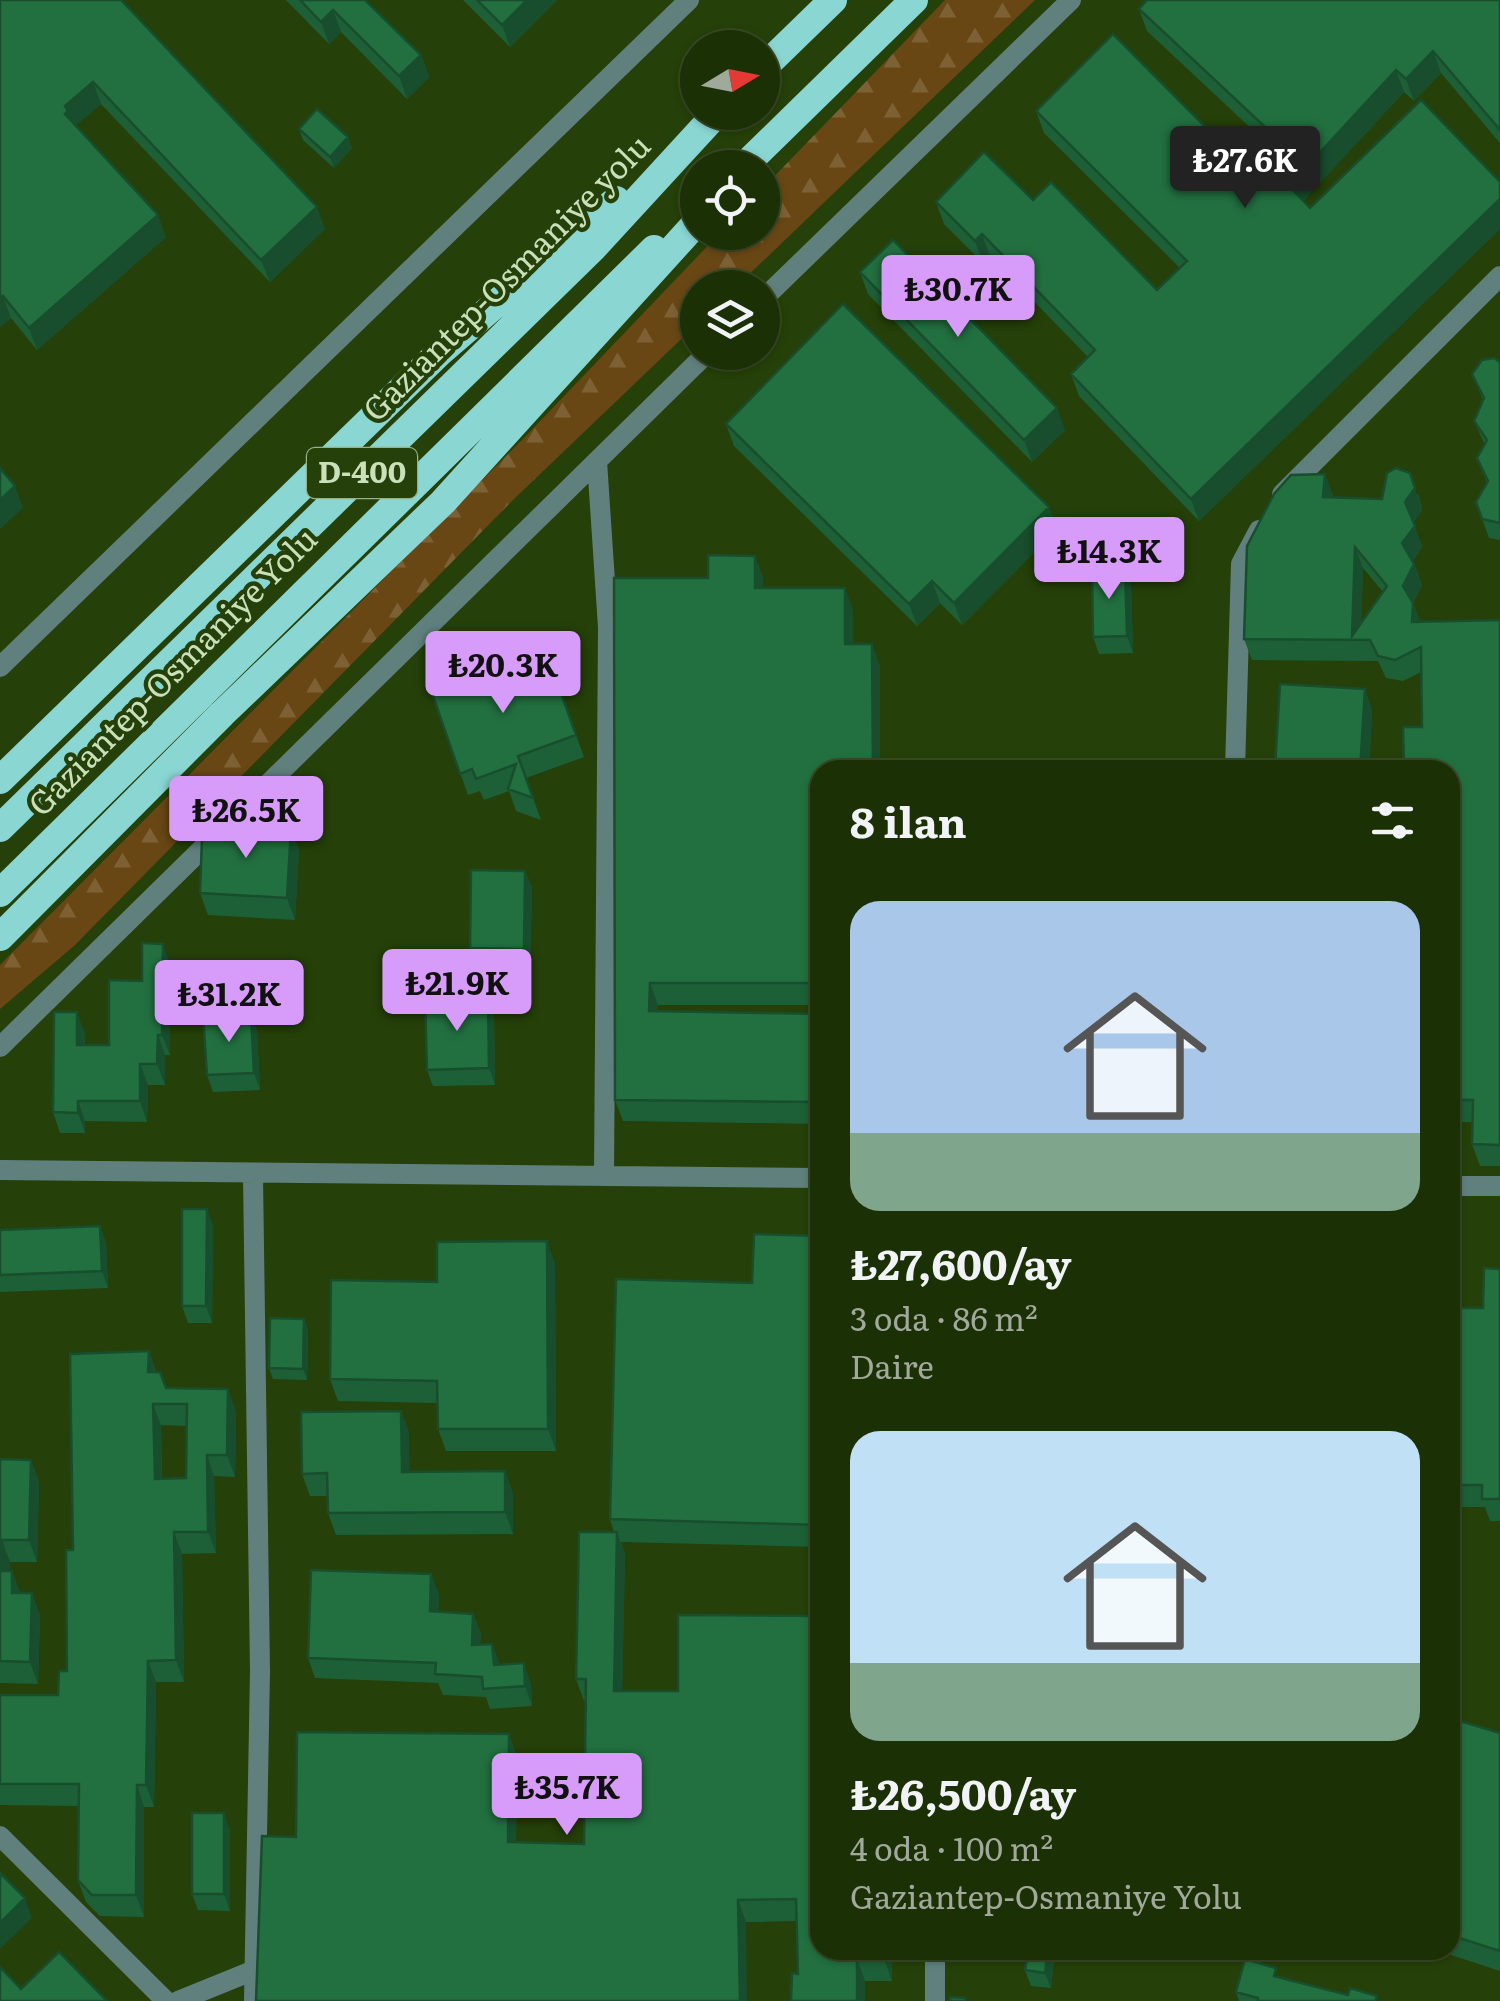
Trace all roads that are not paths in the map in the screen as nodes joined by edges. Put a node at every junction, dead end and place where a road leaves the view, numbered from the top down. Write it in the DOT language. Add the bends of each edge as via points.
graph roads {
  1 [pos="689,0"];
  2 [pos="832,0"];
  3 [pos="914,0"];
  4 [pos="1071,0"];
  5 [pos="780,51"];
  6 [pos="699,130"];
  7 [pos="702,130"];
  8 [pos="760,150"];
  9 [pos="680,226"];
  10 [pos="680,242"];
  11 [pos="1500,276"];
  12 [pos="780,283"];
  13 [pos="690,370"];
  14 [pos="596,461"];
  15 [pos="0,667"];
  16 [pos="1235,760"];
  17 [pos="0,780"];
  18 [pos="0,828"];
  19 [pos="0,893"];
  20 [pos="0,937"];
  21 [pos="0,1048"];
  22 [pos="0,1170"];
  23 [pos="604,1174"];
  24 [pos="253,1176"];
  25 [pos="810,1178"];
  26 [pos="1460,1186"];
  27 [pos="1500,1186"];
  28 [pos="0,1836"];
  29 [pos="935,1960"];
  30 [pos="252,1970"];
  31 [pos="166,2001"];
  32 [pos="178,2001"];
  33 [pos="254,2001"];
  34 [pos="935,2001"];
  1 -- 15 [label="street"];
  2 -- 5 [label="highway"];
  3 -- 8 [label="highway"];
  4 -- 12 [label="street"];
  6 -- 17 [label="highway" via="438,353"];
  7 -- 18 [label="highway, Gaziantep-Osmaniye yolu / D-400" via="593,248"];
  9 -- 19 [label="highway, Gaziantep-Osmaniye Yolu / D-400"];
  10 -- 20 [label="highway" via="444,502"];
  11 -- 16 [label="street" via="1273,503 1241,564"];
  13 -- 14 [label="street"];
  14 -- 21 [label="street"];
  14 -- 23 [label="street" via="608,646"];
  22 -- 24 [label="street"];
  23 -- 24 [label="street"];
  23 -- 25 [label="street"];
  24 -- 30 [label="street" via="260,1672"];
  26 -- 27 [label="street"];
  28 -- 31 [label="street"];
  29 -- 34 [label="street"];
  30 -- 32 [label="street"];
  30 -- 33 [label="street"];
}
